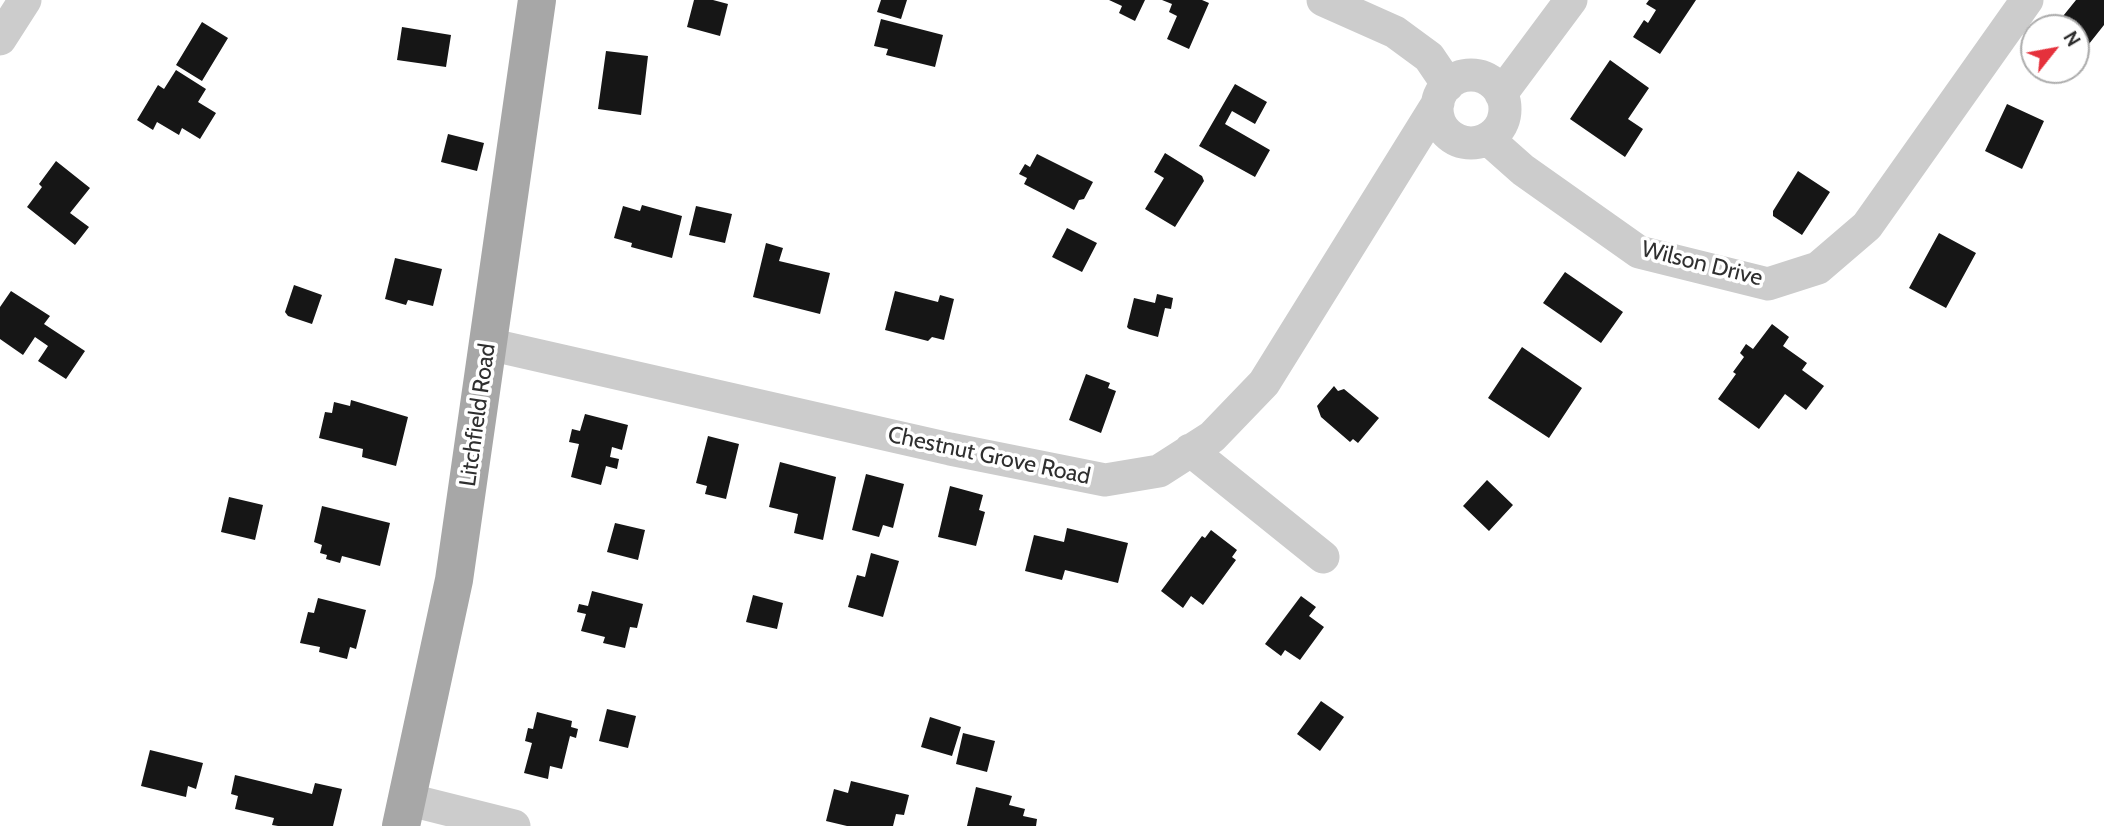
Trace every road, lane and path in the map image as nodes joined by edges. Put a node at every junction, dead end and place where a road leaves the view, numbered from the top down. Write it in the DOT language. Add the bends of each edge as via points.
graph roads {
  1 [pos="25,0"];
  2 [pos="537,0"];
  3 [pos="1323,0"];
  4 [pos="1572,0"];
  5 [pos="2027,0"];
  6 [pos="0,39"];
  7 [pos="1443,94"];
  8 [pos="1502,94"];
  9 [pos="1488,139"];
  10 [pos="488,344"];
  11 [pos="1190,450"];
  12 [pos="1323,557"];
  13 [pos="404,813"];
  14 [pos="514,826"];
  1 -- 6 [label="street"];
  2 -- 10 [label="main road, Litchfield Road"];
  3 -- 7 [label="street" via="1395,32 1429,57"];
  4 -- 8 [label="street"];
  5 -- 9 [label="street, Wilson Drive" via="1867,226 1818,268 1768,284 1639,252 1522,170"];
  7 -- 8 [label="street" via="1456,79 1477,76"];
  7 -- 9 [label="street" via="1438,116 1451,137 1476,143"];
  7 -- 11 [label="street, Chestnut Grove Road" via="1264,383 1212,437"];
  8 -- 9 [label="street" via="1504,119"];
  10 -- 11 [label="street, Chestnut Grove Road" via="1105,480 1159,471"];
  10 -- 13 [label="main road, Litchfield Road" via="454,580"];
  11 -- 12 [label="street"];
  13 -- 14 [label="street"];
}
